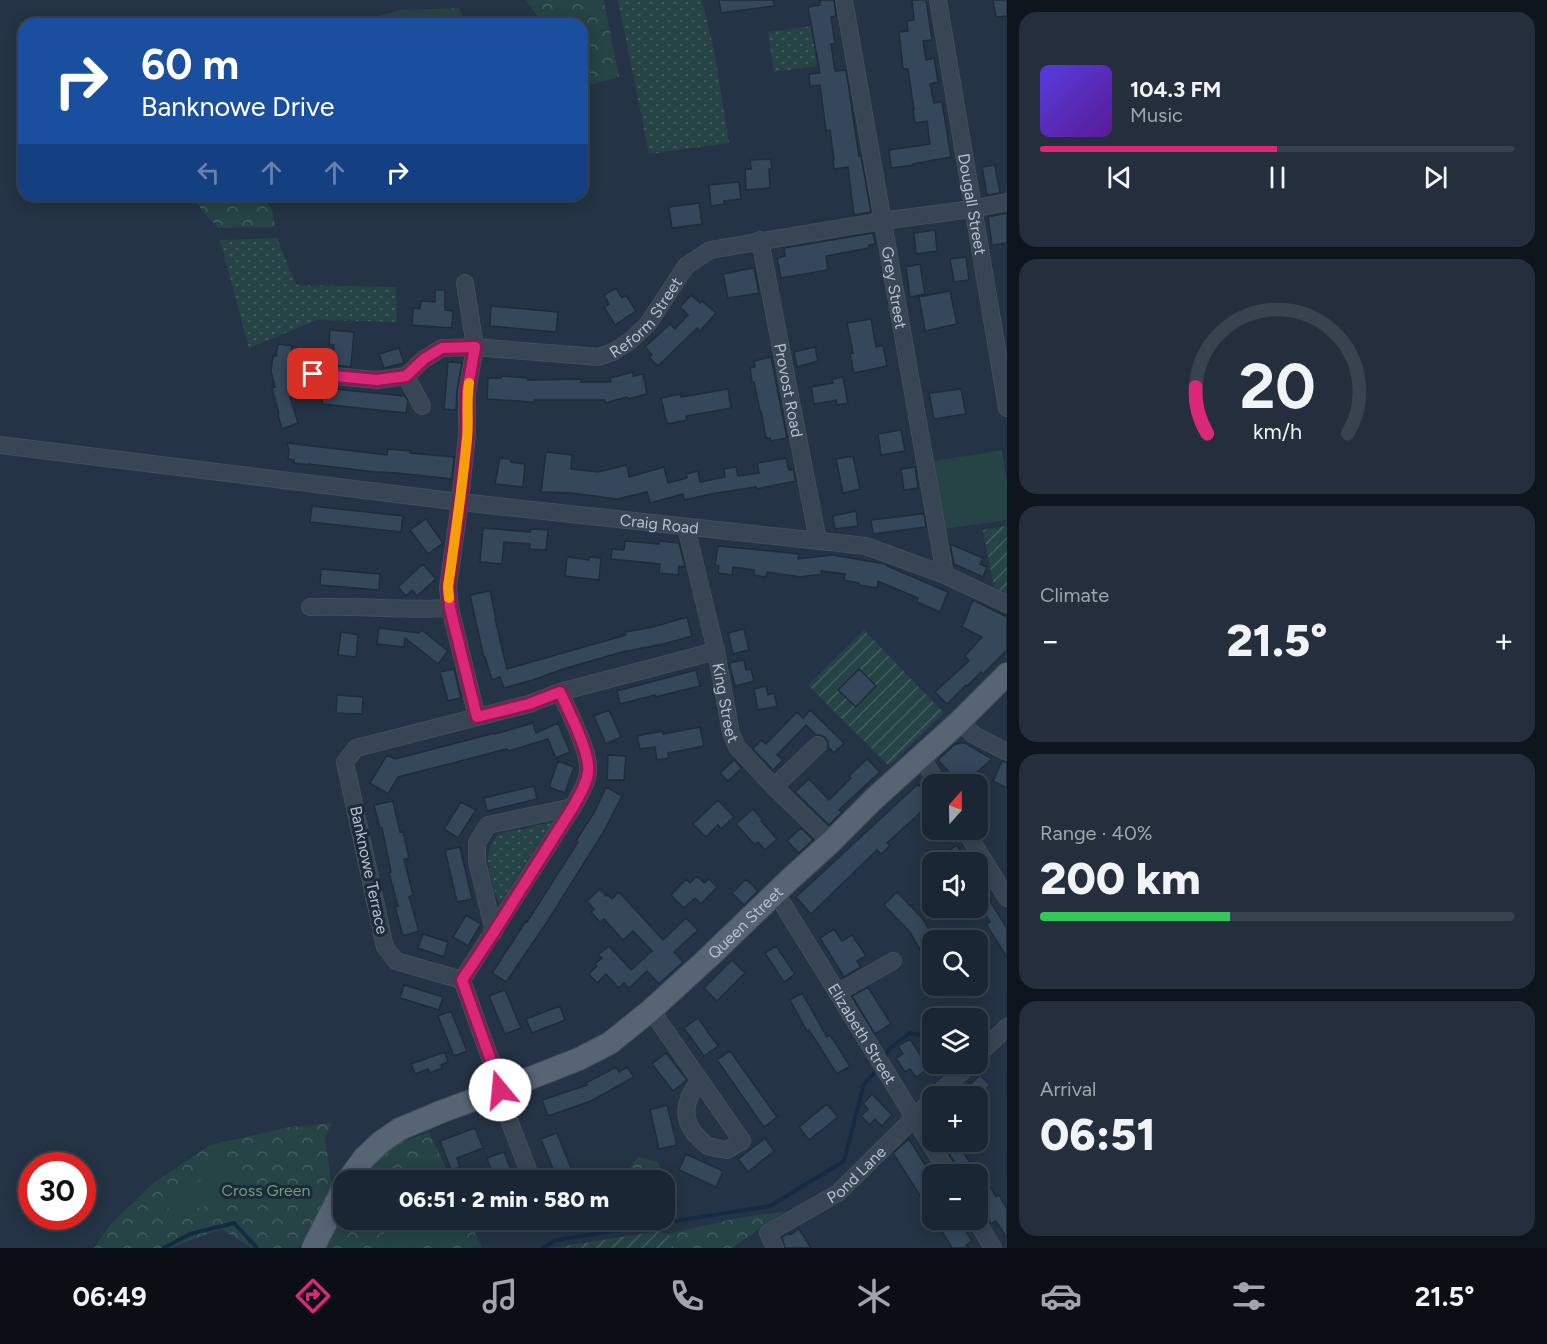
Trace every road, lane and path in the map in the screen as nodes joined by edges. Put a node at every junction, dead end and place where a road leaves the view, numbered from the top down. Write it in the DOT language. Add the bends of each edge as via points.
graph roads {
  1 [pos="844,0"];
  2 [pos="938,0"];
  3 [pos="1007,202"];
  4 [pos="972,209"];
  5 [pos="882,221"];
  6 [pos="760,240"];
  7 [pos="465,283"];
  8 [pos="475,347"];
  9 [pos="313,374"];
  10 [pos="406,376"];
  11 [pos="422,406"];
  12 [pos="1007,408"];
  13 [pos="0,445"];
  14 [pos="460,502"];
  15 [pos="686,527"];
  16 [pos="818,541"];
  17 [pos="945,575"];
  18 [pos="1007,604"];
  19 [pos="310,607"];
  20 [pos="450,608"];
  21 [pos="716,651"];
  22 [pos="1007,674"];
  23 [pos="560,692"];
  24 [pos="477,717"];
  25 [pos="959,722"];
  26 [pos="818,745"];
  27 [pos="1007,752"];
  28 [pos="921,757"];
  29 [pos="932,774"];
  30 [pos="774,787"];
  31 [pos="573,807"];
  32 [pos="971,840"];
  33 [pos="831,842"];
  34 [pos="776,893"];
  35 [pos="1007,898"];
  36 [pos="494,932"];
  37 [pos="893,961"];
  38 [pos="462,980"];
  39 [pos="837,993"];
  40 [pos="651,1010"];
  41 [pos="1007,1027"];
  42 [pos="988,1045"];
  43 [pos="959,1074"];
  44 [pos="700,1080"];
  45 [pos="947,1086"];
  46 [pos="500,1090"];
  47 [pos="922,1110"];
  48 [pos="915,1117"];
  49 [pos="943,1164"];
  50 [pos="355,1170"];
  51 [pos="528,1170"];
  52 [pos="333,1209"];
  53 [pos="982,1230"];
  54 [pos="772,1241"];
  55 [pos="313,1248"];
  56 [pos="993,1248"];
  1 -- 5 [label="street, Grey Street"];
  2 -- 4 [label="street, Dougall Street"];
  3 -- 4 [label="street, Reform Street"];
  4 -- 5 [label="street, Reform Street"];
  4 -- 12 [label="street, Dougall Street"];
  5 -- 6 [label="street, Reform Street"];
  5 -- 17 [label="street, Grey Street"];
  6 -- 8 [label="street, Reform Street" via="710,249 686,266 648,324 613,352 598,357"];
  6 -- 16 [label="street, Provost Road"];
  7 -- 8 [label="street"];
  8 -- 10 [label="street, Reform Street" via="442,348"];
  8 -- 14 [label="street" via="467,392"];
  9 -- 10 [label="street" via="377,380"];
  10 -- 11 [label="street"];
  13 -- 14 [label="street, Craig Road"];
  14 -- 15 [label="street, Craig Road"];
  14 -- 20 [label="street" via="448,587"];
  15 -- 16 [label="street, Craig Road"];
  15 -- 21 [label="street, King Street"];
  16 -- 17 [label="street, Craig Road" via="866,546"];
  17 -- 18 [label="street, Craig Road"];
  19 -- 20 [label="street"];
  20 -- 24 [label="street"];
  21 -- 23 [label="street"];
  21 -- 30 [label="street, King Street" via="731,733 737,747"];
  22 -- 25 [label="main road, Queen Street"];
  23 -- 24 [label="street"];
  23 -- 31 [label="street" via="584,746 589,770"];
  24 -- 38 [label="street, Banknowe Terrace" via="356,747 345,762 386,947 396,961"];
  25 -- 27 [label="street" via="974,735"];
  25 -- 28 [label="main road, Queen Street"];
  26 -- 30 [label="street"];
  28 -- 29 [label="street"];
  28 -- 33 [label="main road, Queen Street"];
  30 -- 33 [label="street, King Street"];
  31 -- 36 [label="street"];
  31 -- 36 [label="street" via="488,825 477,843 477,861"];
  32 -- 35 [label="street"];
  33 -- 34 [label="main road, Queen Street"];
  34 -- 39 [label="street, Elizabeth Street"];
  34 -- 40 [label="main road, Queen Street"];
  36 -- 38 [label="street"];
  37 -- 39 [label="street"];
  38 -- 46 [label="street"];
  39 -- 48 [label="street, Elizabeth Street"];
  40 -- 44 [label="street"];
  40 -- 46 [label="main road, Queen Street" via="600,1048"];
  41 -- 42 [label="street"];
  43 -- 45 [label="street, Pond Lane"];
  46 -- 50 [label="main road, Queen Street" via="400,1129 381,1142"];
  46 -- 51 [label="street"];
  47 -- 48 [label="street, Pond Lane"];
  48 -- 49 [label="street, Elizabeth Street"];
  48 -- 54 [label="street, Pond Lane" via="838,1192"];
  52 -- 55 [label="main road"];
  53 -- 56 [label="street"];
}
